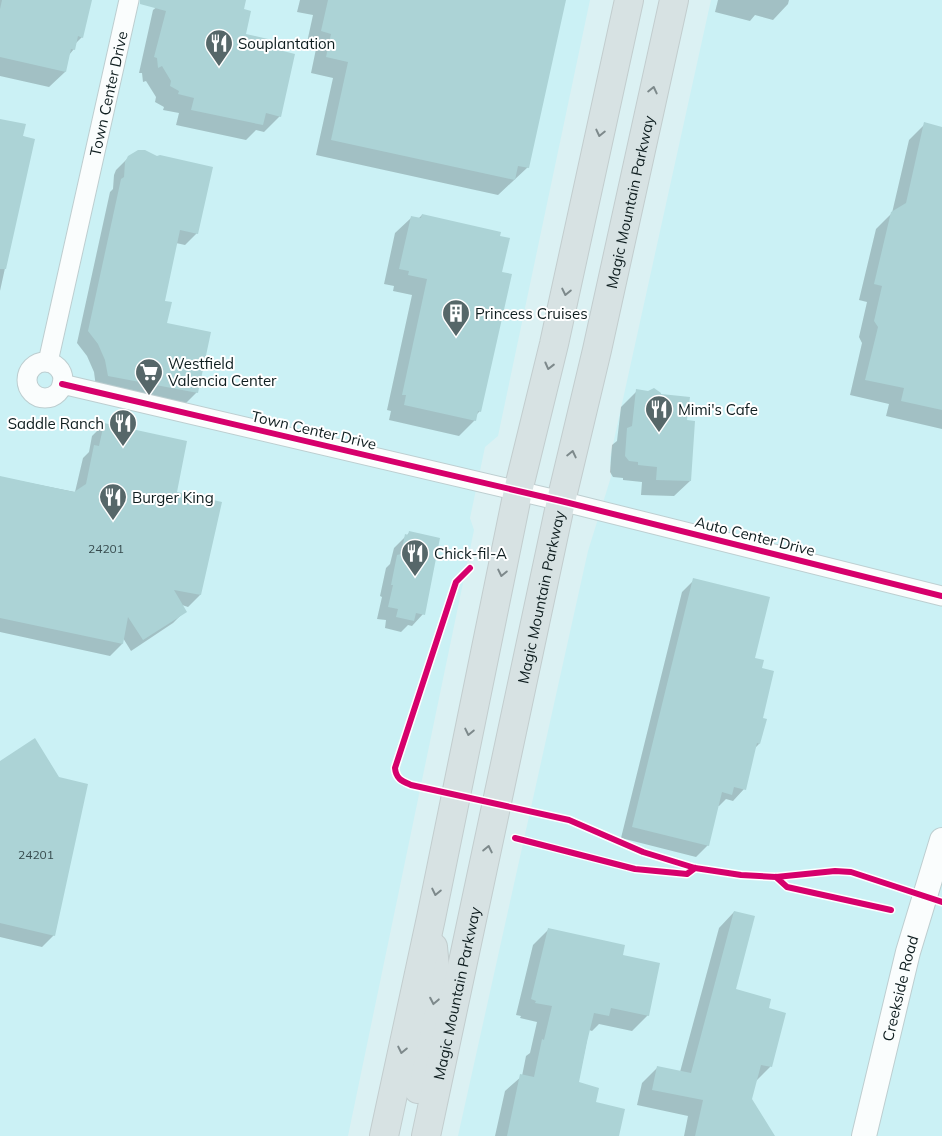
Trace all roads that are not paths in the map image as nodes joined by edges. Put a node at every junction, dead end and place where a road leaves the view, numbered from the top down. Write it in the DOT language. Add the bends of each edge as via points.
graph roads {
  1 [pos="128,0"];
  2 [pos="629,0"];
  3 [pos="656,0"];
  4 [pos="674,0"];
  5 [pos="665,41"];
  6 [pos="48,362"];
  7 [pos="62,384"];
  8 [pos="518,491"];
  9 [pos="561,501"];
  10 [pos="942,596"];
  11 [pos="942,840"];
  12 [pos="430,918"];
  13 [pos="428,1126"];
  14 [pos="384,1136"];
  15 [pos="864,1136"];
  1 -- 6 [label="street, Town Center Drive"];
  2 -- 8 [label="main road, one-way" via="556,336"];
  3 -- 5 [label="main road" via="654,5"];
  4 -- 5 [label="main road, Magic Mountain Parkway"];
  9 -- 5 [label="main road, Magic Mountain Parkway, one-way"];
  6 -- 7 [label="street" via="60,371"];
  6 -- 7 [label="street" via="30,369 29,389 40,397 47,397 54,395"];
  7 -- 8 [label="street, Town Center Drive"];
  8 -- 9 [label="street, Town Center Drive"];
  8 -- 12 [label="main road, one-way"];
  9 -- 10 [label="street, Auto Center Drive"];
  13 -- 9 [label="main road, Magic Mountain Parkway, one-way"];
  11 -- 15 [label="street, Creekside Road" via="908,952"];
  12 -- 13 [label="main road, one-way" via="437,989 416,1100"];
  12 -- 14 [label="main road, one-way"];
}
